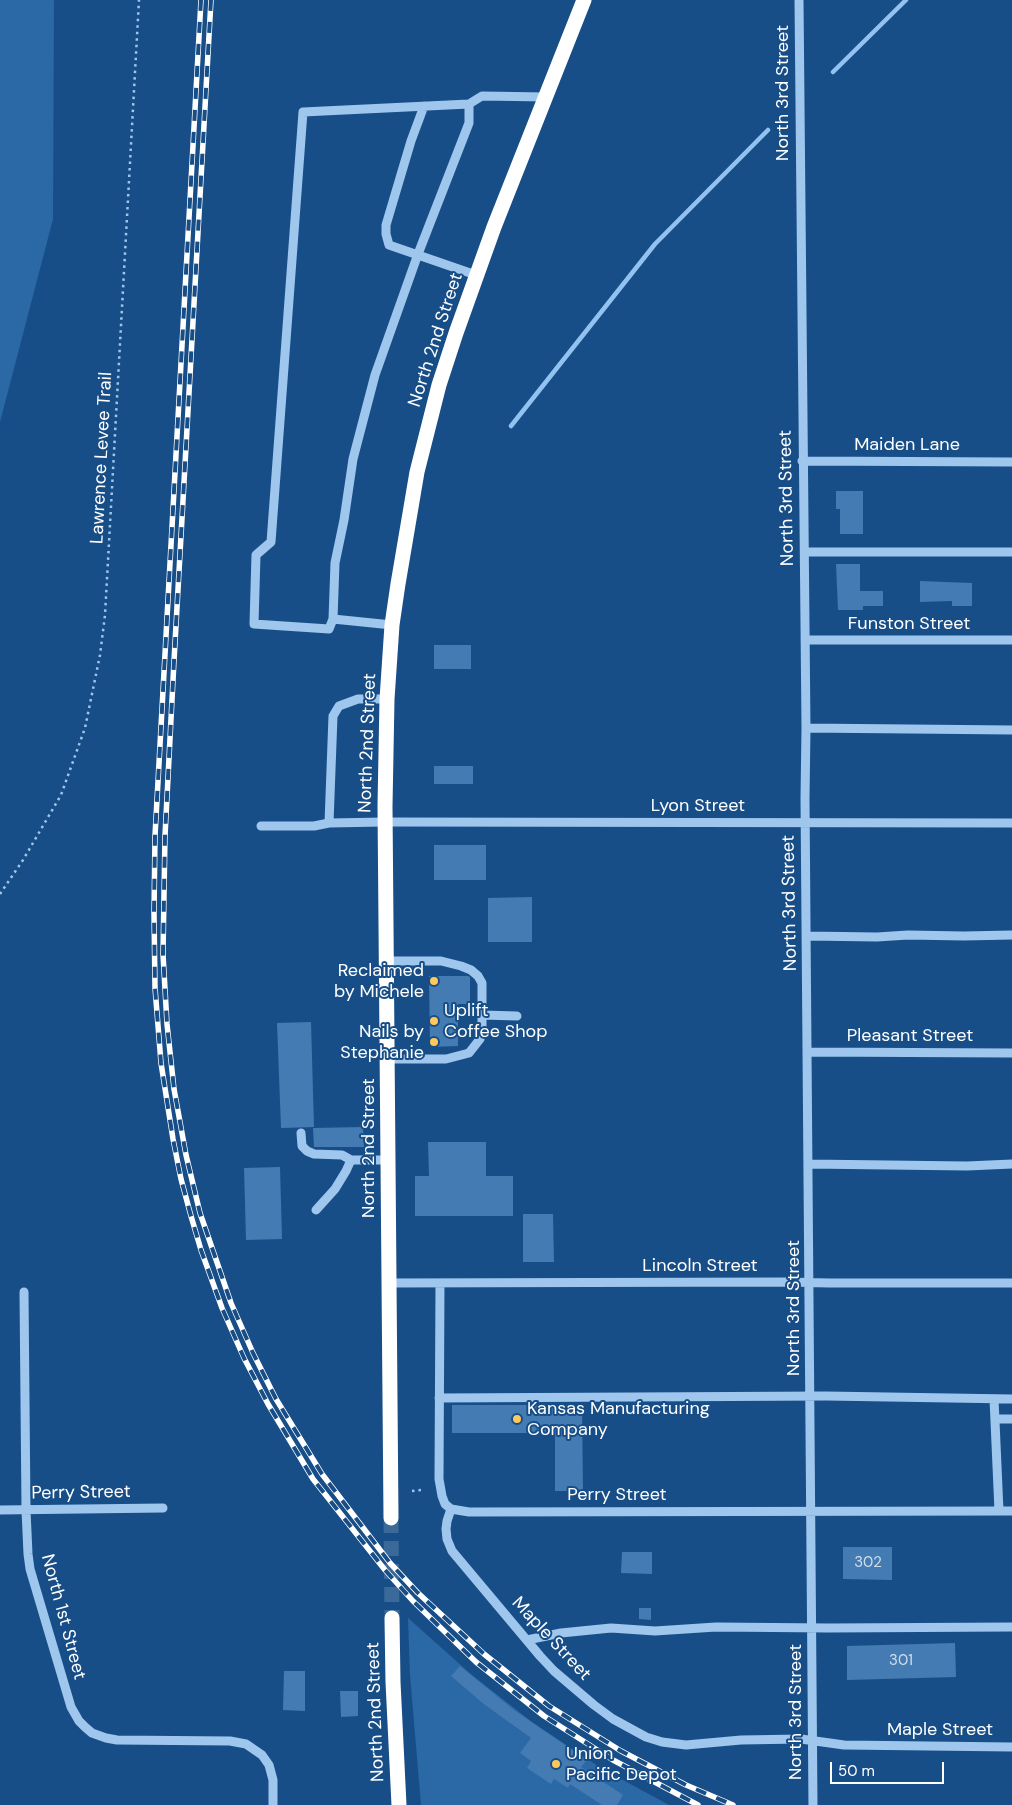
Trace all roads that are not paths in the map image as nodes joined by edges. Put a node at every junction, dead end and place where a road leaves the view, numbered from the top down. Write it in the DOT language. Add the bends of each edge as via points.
graph roads {
  1 [pos="584,0"];
  2 [pos="799,0"];
  3 [pos="546,97"];
  4 [pos="469,104"];
  5 [pos="424,106"];
  6 [pos="418,254"];
  7 [pos="476,275"];
  8 [pos="802,462"];
  9 [pos="1012,462"];
  10 [pos="805,552"];
  11 [pos="1012,552"];
  12 [pos="333,619"];
  13 [pos="392,625"];
  14 [pos="806,640"];
  15 [pos="1012,640"];
  16 [pos="387,699"];
  17 [pos="806,728"];
  18 [pos="1012,730"];
  19 [pos="385,822"];
  20 [pos="329,823"];
  21 [pos="806,823"];
  22 [pos="1012,824"];
  23 [pos="261,826"];
  24 [pos="1012,935"];
  25 [pos="807,936"];
  26 [pos="386,962"];
  27 [pos="482,1015"];
  28 [pos="517,1016"];
  29 [pos="808,1052"];
  30 [pos="1012,1053"];
  31 [pos="387,1059"];
  32 [pos="301,1133"];
  33 [pos="351,1160"];
  34 [pos="388,1160"];
  35 [pos="809,1164"];
  36 [pos="1012,1164"];
  37 [pos="316,1210"];
  38 [pos="810,1282"];
  39 [pos="389,1283"];
  40 [pos="440,1283"];
  41 [pos="1012,1283"];
  42 [pos="24,1292"];
  43 [pos="810,1396"];
  44 [pos="439,1398"];
  45 [pos="994,1399"];
  46 [pos="1012,1399"];
  47 [pos="1012,1418"];
  48 [pos="995,1419"];
  49 [pos="163,1508"];
  50 [pos="451,1509"];
  51 [pos="0,1510"];
  52 [pos="26,1510"];
  53 [pos="811,1511"];
  54 [pos="999,1511"];
  55 [pos="1012,1511"];
  56 [pos="391,1518"];
  57 [pos="392,1618"];
  58 [pos="1012,1627"];
  59 [pos="812,1628"];
  60 [pos="526,1640"];
  61 [pos="813,1741"];
  62 [pos="1012,1747"];
  63 [pos="273,1805"];
  64 [pos="399,1805"];
  65 [pos="813,1805"];
  1 -- 3 [label="highway, North 2nd Street"];
  2 -- 8 [label="street, North 3rd Street"];
  3 -- 4 [label="street" via="482,96"];
  3 -- 7 [label="highway, North 2nd Street"];
  4 -- 5 [label="street"];
  4 -- 6 [label="street" via="469,123"];
  5 -- 6 [label="street" via="386,225 390,245"];
  5 -- 12 [label="street" via="302,112 270,542 256,555 254,624 329,629"];
  6 -- 7 [label="street"];
  6 -- 12 [label="street" via="375,375 353,459 336,563"];
  7 -- 13 [label="highway, North 2nd Street" via="442,376 417,472"];
  8 -- 9 [label="street, Maiden Lane"];
  8 -- 10 [label="street, North 3rd Street"];
  10 -- 11 [label="street"];
  10 -- 14 [label="street, North 3rd Street"];
  12 -- 13 [label="street"];
  13 -- 16 [label="highway, North 2nd Street"];
  14 -- 15 [label="street, Funston Street"];
  14 -- 17 [label="street, North 3rd Street"];
  16 -- 19 [label="highway, North 2nd Street"];
  16 -- 20 [label="street" via="358,699 339,706 333,716"];
  17 -- 18 [label="street"];
  17 -- 21 [label="street, North 3rd Street"];
  19 -- 20 [label="street, Lyon Street"];
  19 -- 21 [label="street, Lyon Street"];
  19 -- 26 [label="highway, North 2nd Street"];
  20 -- 23 [label="street, Lyon Street"];
  21 -- 22 [label="street, Lyon Street"];
  21 -- 25 [label="street, North 3rd Street"];
  24 -- 25 [label="street"];
  25 -- 29 [label="street, North 3rd Street"];
  26 -- 27 [label="street" via="440,962 471,970 482,983"];
  26 -- 31 [label="highway, North 2nd Street"];
  27 -- 28 [label="street"];
  27 -- 31 [label="street" via="480,1039 469,1052 446,1059"];
  29 -- 30 [label="street, Pleasant Street"];
  29 -- 35 [label="street, North 3rd Street"];
  31 -- 34 [label="highway, North 2nd Street"];
  32 -- 33 [label="street" via="302,1146 307,1151 342,1155"];
  33 -- 34 [label="street"];
  33 -- 37 [label="street" via="346,1172"];
  34 -- 39 [label="highway, North 2nd Street"];
  35 -- 36 [label="street"];
  35 -- 38 [label="street, North 3rd Street"];
  38 -- 40 [label="street, Lincoln Street"];
  38 -- 41 [label="street, Lincoln Street"];
  38 -- 43 [label="street, North 3rd Street"];
  39 -- 40 [label="street, Lincoln Street"];
  39 -- 56 [label="highway, North 2nd Street"];
  40 -- 44 [label="street"];
  42 -- 52 [label="street, North 1st Street"];
  43 -- 44 [label="street"];
  43 -- 45 [label="street"];
  43 -- 53 [label="street, North 3rd Street"];
  44 -- 50 [label="street" via="438,1479 445,1504"];
  45 -- 46 [label="street"];
  45 -- 48 [label="street"];
  47 -- 48 [label="street"];
  48 -- 54 [label="street"];
  49 -- 52 [label="street, Perry Street"];
  50 -- 53 [label="street, Perry Street" via="469,1512"];
  50 -- 60 [label="street, Maple Street" via="446,1529 452,1551"];
  51 -- 52 [label="street, Perry Street"];
  52 -- 63 [label="street, North 1st Street" via="30,1569 71,1708 79,1721 92,1733 117,1740 238,1742 253,1748 262,1755 272,1773"];
  53 -- 54 [label="street, Perry Street"];
  53 -- 59 [label="street, North 3rd Street"];
  54 -- 55 [label="street, Perry Street"];
  57 -- 64 [label="highway, North 2nd Street"];
  58 -- 59 [label="street"];
  59 -- 60 [label="street" via="716,1627 655,1632 611,1628"];
  59 -- 61 [label="street, North 3rd Street"];
  60 -- 61 [label="street, Maple Street" via="574,1690 613,1719 646,1737 686,1745 741,1740"];
  61 -- 62 [label="street, Maple Street" via="844,1745"];
  61 -- 65 [label="street, North 3rd Street"];
}
